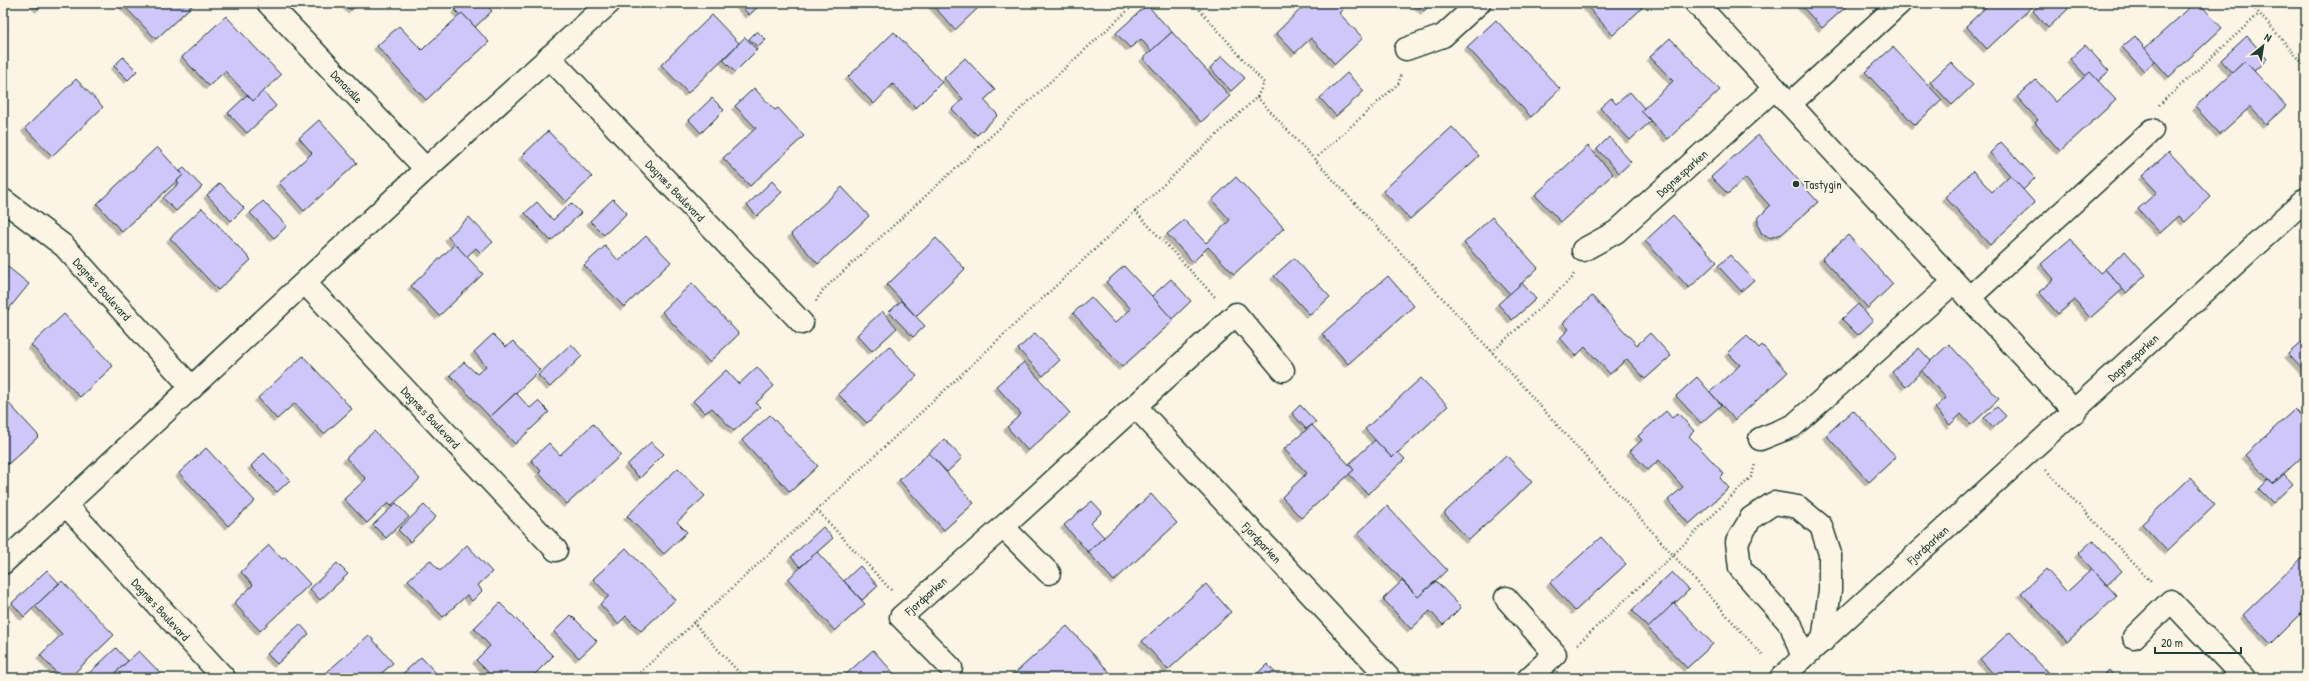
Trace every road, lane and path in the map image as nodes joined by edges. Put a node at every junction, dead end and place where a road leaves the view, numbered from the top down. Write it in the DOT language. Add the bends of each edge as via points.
graph roads {
  1 [pos="268,3"];
  2 [pos="609,3"];
  3 [pos="1136,3"];
  4 [pos="1199,3"];
  5 [pos="1479,3"];
  6 [pos="1696,3"];
  7 [pos="1900,3"];
  8 [pos="2250,3"];
  9 [pos="2259,14"];
  10 [pos="1406,49"];
  11 [pos="549,57"];
  12 [pos="2306,66"];
  13 [pos="1775,88"];
  14 [pos="1257,97"];
  15 [pos="1790,104"];
  16 [pos="2152,130"];
  17 [pos="1315,159"];
  18 [pos="426,169"];
  19 [pos="2306,198"];
  20 [pos="3,200"];
  21 [pos="1135,211"];
  22 [pos="1583,250"];
  23 [pos="1954,282"];
  24 [pos="305,283"];
  25 [pos="1969,298"];
  26 [pos="1236,314"];
  27 [pos="802,323"];
  28 [pos="1492,352"];
  29 [pos="1283,370"];
  30 [pos="192,388"];
  31 [pos="1136,407"];
  32 [pos="2075,412"];
  33 [pos="1760,439"];
  34 [pos="2031,452"];
  35 [pos="66,506"];
  36 [pos="817,510"];
  37 [pos="1003,527"];
  38 [pos="556,550"];
  39 [pos="1672,556"];
  40 [pos="3,563"];
  41 [pos="1049,573"];
  42 [pos="1506,598"];
  43 [pos="2171,601"];
  44 [pos="901,617"];
  45 [pos="693,622"];
  46 [pos="2134,637"];
  47 [pos="1823,641"];
  48 [pos="1556,654"];
  49 [pos="1803,658"];
  50 [pos="951,668"];
  51 [pos="224,678"];
  52 [pos="634,678"];
  53 [pos="744,678"];
  54 [pos="1388,678"];
  55 [pos="1528,678"];
  56 [pos="1782,678"];
  57 [pos="2244,678"];
  1 -- 18 [label="street, Danasalle"];
  2 -- 11 [label="street"];
  3 -- 27 [label="path" via="823,290"];
  4 -- 14 [label="path" via="1200,10 1264,83"];
  5 -- 10 [label="street" via="1442,36"];
  6 -- 13 [label="street"];
  7 -- 15 [label="street"];
  8 -- 9 [label="path"];
  9 -- 12 [label="path"];
  9 -- 16 [label="path" via="2159,106"];
  10 -- 17 [label="path" via="1399,83"];
  11 -- 18 [label="street"];
  11 -- 27 [label="street, Dagnæs Boulevard"];
  13 -- 15 [label="street"];
  13 -- 22 [label="street, Dagnæsparken" via="1616,232"];
  14 -- 17 [label="path"];
  14 -- 21 [label="path"];
  15 -- 23 [label="street"];
  16 -- 25 [label="street"];
  17 -- 28 [label="path"];
  18 -- 24 [label="street"];
  19 -- 32 [label="street, Dagnæsparken"];
  20 -- 30 [label="street, Dagnæs Boulevard" via="64,246"];
  21 -- 26 [label="path" via="1224,306"];
  21 -- 36 [label="path"];
  22 -- 28 [label="path" via="1572,278"];
  23 -- 25 [label="street"];
  23 -- 33 [label="street" via="1794,426"];
  24 -- 30 [label="street"];
  24 -- 38 [label="street, Dagnæs Boulevard"];
  25 -- 32 [label="street"];
  26 -- 29 [label="street"];
  26 -- 31 [label="street, Fjordparken"];
  28 -- 39 [label="path"];
  30 -- 35 [label="street"];
  31 -- 37 [label="street, Fjordparken"];
  31 -- 54 [label="street, Fjordparken"];
  32 -- 34 [label="street, Fjordparken"];
  33 -- 39 [label="path" via="1752,476"];
  34 -- 43 [label="path"];
  34 -- 47 [label="street, Fjordparken"];
  35 -- 40 [label="street"];
  35 -- 51 [label="street, Dagnæs Boulevard"];
  36 -- 44 [label="path" via="899,598"];
  36 -- 45 [label="path"];
  37 -- 41 [label="street"];
  37 -- 44 [label="street, Fjordparken"];
  39 -- 48 [label="path" via="1582,642"];
  39 -- 56 [label="path"];
  42 -- 48 [label="street"];
  43 -- 46 [label="street"];
  43 -- 57 [label="street"];
  44 -- 50 [label="street, Fjordparken"];
  45 -- 52 [label="path"];
  45 -- 53 [label="path"];
  47 -- 49 [label="street, Fjordparken"];
  47 -- 49 [label="street" via="1830,590 1830,554 1821,526 1798,507 1774,503 1750,518 1737,542 1740,568 1790,625"];
  48 -- 55 [label="street"];
  49 -- 56 [label="street, Fjordparken"];
}
